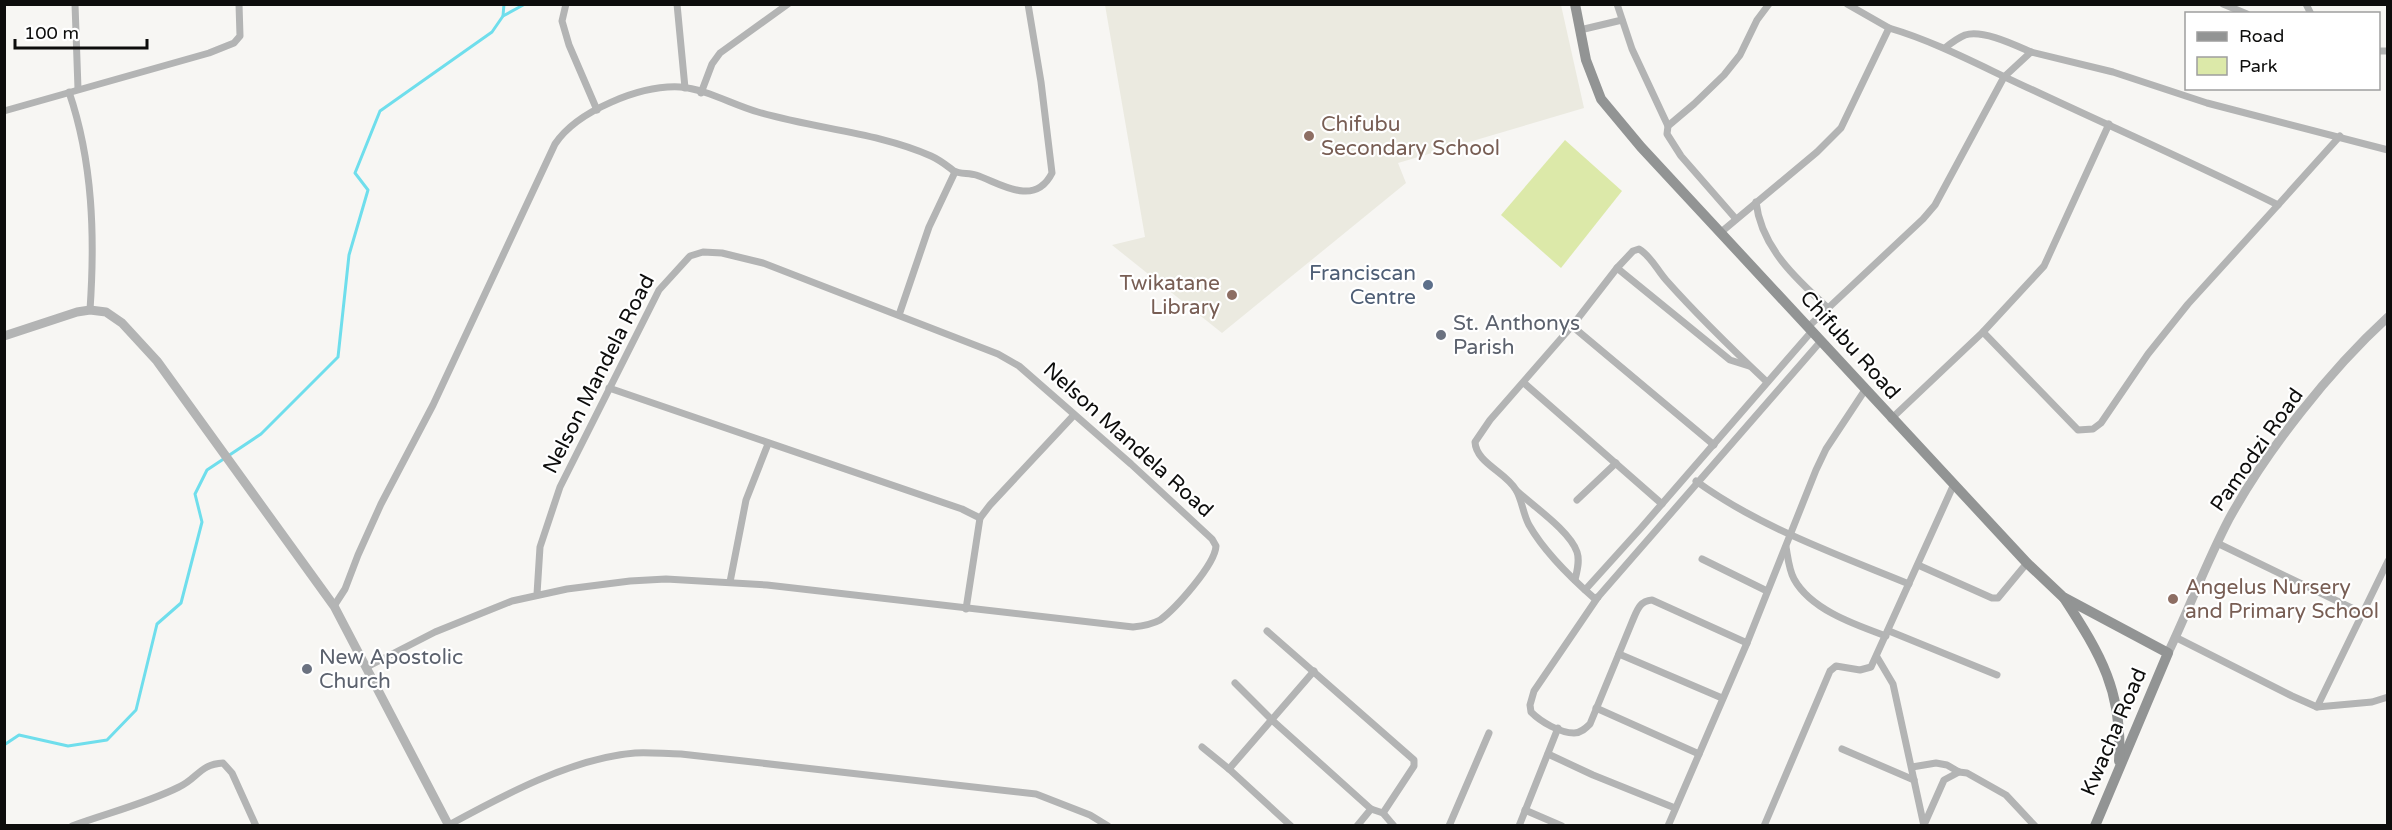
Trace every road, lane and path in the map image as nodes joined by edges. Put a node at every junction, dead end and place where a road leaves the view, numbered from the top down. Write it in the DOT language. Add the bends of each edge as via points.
graph roads {
  1 [pos="75,4"];
  2 [pos="239,4"];
  3 [pos="566,4"];
  4 [pos="677,4"];
  5 [pos="788,4"];
  6 [pos="1028,4"];
  7 [pos="1575,4"];
  8 [pos="1617,4"];
  9 [pos="1769,4"];
  10 [pos="1847,4"];
  11 [pos="2223,4"];
  12 [pos="2242,12"];
  13 [pos="1622,20"];
  14 [pos="1889,28"];
  15 [pos="1580,30"];
  16 [pos="1945,48"];
  17 [pos="2031,52"];
  18 [pos="2004,77"];
  19 [pos="686,88"];
  20 [pos="78,89"];
  21 [pos="69,92"];
  22 [pos="701,93"];
  23 [pos="597,110"];
  24 [pos="4,111"];
  25 [pos="2109,124"];
  26 [pos="1668,126"];
  27 [pos="2340,136"];
  28 [pos="2388,150"];
  29 [pos="954,172"];
  30 [pos="1756,202"];
  31 [pos="2278,205"];
  32 [pos="1736,219"];
  33 [pos="1720,233"];
  34 [pos="1617,268"];
  35 [pos="1828,308"];
  36 [pos="90,310"];
  37 [pos="899,315"];
  38 [pos="2388,318"];
  39 [pos="1572,326"];
  40 [pos="1810,329"];
  41 [pos="1983,333"];
  42 [pos="4,336"];
  43 [pos="1821,341"];
  44 [pos="1750,366"];
  45 [pos="1524,382"];
  46 [pos="1767,382"];
  47 [pos="609,388"];
  48 [pos="1865,390"];
  49 [pos="1074,415"];
  50 [pos="1736,419"];
  51 [pos="1891,419"];
  52 [pos="1745,426"];
  53 [pos="768,444"];
  54 [pos="1714,445"];
  55 [pos="1616,463"];
  56 [pos="1688,475"];
  57 [pos="1697,482"];
  58 [pos="1954,484"];
  59 [pos="1516,490"];
  60 [pos="1576,500"];
  61 [pos="1662,504"];
  62 [pos="980,518"];
  63 [pos="1641,528"];
  64 [pos="1791,535"];
  65 [pos="1649,536"];
  66 [pos="2217,543"];
  67 [pos="1786,547"];
  68 [pos="1702,559"];
  69 [pos="2388,561"];
  70 [pos="2027,563"];
  71 [pos="1918,565"];
  72 [pos="1575,580"];
  73 [pos="730,582"];
  74 [pos="1909,584"];
  75 [pos="1585,590"];
  76 [pos="1767,591"];
  77 [pos="537,594"];
  78 [pos="1598,597"];
  79 [pos="2063,597"];
  80 [pos="334,606"];
  81 [pos="966,609"];
  82 [pos="2362,613"];
  83 [pos="1267,631"];
  84 [pos="1887,634"];
  85 [pos="2175,637"];
  86 [pos="1747,643"];
  87 [pos="2168,653"];
  88 [pos="1619,654"];
  89 [pos="1877,657"];
  90 [pos="367,666"];
  91 [pos="1314,671"];
  92 [pos="1997,675"];
  93 [pos="1235,683"];
  94 [pos="2388,697"];
  95 [pos="1722,698"];
  96 [pos="2317,707"];
  97 [pos="1596,708"];
  98 [pos="1272,720"];
  99 [pos="1558,728"];
  100 [pos="1490,733"];
  101 [pos="1202,747"];
  102 [pos="1842,749"];
  103 [pos="1548,754"];
  104 [pos="1700,754"];
  105 [pos="1912,767"];
  106 [pos="1229,769"];
  107 [pos="2119,771"];
  108 [pos="1959,772"];
  109 [pos="1914,780"];
  110 [pos="1675,808"];
  111 [pos="1371,809"];
  112 [pos="1525,810"];
  113 [pos="1383,813"];
  114 [pos="72,825"];
  115 [pos="256,825"];
  116 [pos="448,825"];
  117 [pos="1107,825"];
  118 [pos="1291,825"];
  119 [pos="1357,825"];
  120 [pos="1394,825"];
  121 [pos="1449,825"];
  122 [pos="1519,825"];
  123 [pos="1562,825"];
  124 [pos="1668,825"];
  125 [pos="1764,825"];
  126 [pos="1924,825"];
  127 [pos="2034,825"];
  128 [pos="2095,825"];
  1 -- 20 [label="street"];
  2 -- 20 [label="street" via="240,36 234,43"];
  3 -- 23 [label="street" via="562,21 569,45"];
  4 -- 19 [label="street"];
  5 -- 22 [label="street" via="720,53"];
  6 -- 29 [label="street" via="1052,173 1041,187 1020,191"];
  7 -- 15 [label="main road, Chifubu Road"];
  8 -- 13 [label="street"];
  9 -- 26 [label="street" via="1724,75"];
  10 -- 14 [label="street"];
  11 -- 12 [label="street"];
  13 -- 15 [label="street"];
  13 -- 26 [label="street"];
  14 -- 16 [label="street"];
  14 -- 30 [label="street" via="1841,128"];
  15 -- 33 [label="main road, Chifubu Road" via="1601,99"];
  16 -- 17 [label="street" via="1970,34 1993,37"];
  16 -- 18 [label="street"];
  17 -- 18 [label="street"];
  17 -- 27 [label="street" via="2113,72 2207,103"];
  18 -- 25 [label="street"];
  18 -- 35 [label="street" via="1935,205"];
  19 -- 22 [label="street"];
  19 -- 23 [label="street" via="634,94"];
  20 -- 21 [label="street"];
  21 -- 24 [label="street"];
  21 -- 36 [label="street" via="88,173 93,247"];
  22 -- 29 [label="street" via="758,112 896,143 931,156"];
  23 -- 80 [label="street" via="567,130 555,144 434,405 381,504"];
  25 -- 31 [label="street"];
  25 -- 41 [label="street" via="2044,266"];
  26 -- 32 [label="street" via="1667,134 1681,156"];
  27 -- 28 [label="street"];
  27 -- 31 [label="street"];
  29 -- 37 [label="street" via="929,227"];
  30 -- 32 [label="street"];
  30 -- 35 [label="street" via="1758,220 1776,252"];
  31 -- 41 [label="street" via="2182,312 2093,429 2078,430"];
  32 -- 33 [label="street"];
  33 -- 40 [label="main road, Chifubu Road"];
  34 -- 39 [label="street"];
  34 -- 44 [label="street" via="1730,360"];
  34 -- 44 [label="street" via="1633,251 1645,253 1664,279"];
  35 -- 40 [label="street"];
  36 -- 42 [label="street"];
  36 -- 80 [label="street" via="106,312 122,322 158,361"];
  37 -- 47 [label="street, Nelson Mandela Road" via="763,263 722,252 703,252 690,256 659,290"];
  37 -- 49 [label="street, Nelson Mandela Road" via="998,354 1019,366"];
  38 -- 66 [label="street, Pamodzi Road" via="2361,342 2284,436 2240,499"];
  39 -- 45 [label="street"];
  39 -- 54 [label="street"];
  40 -- 43 [label="main road, Chifubu Road"];
  40 -- 46 [label="street"];
  41 -- 51 [label="street"];
  43 -- 48 [label="main road, Chifubu Road"];
  43 -- 52 [label="street"];
  44 -- 46 [label="street"];
  45 -- 55 [label="street"];
  45 -- 59 [label="street" via="1474,442 1477,453"];
  46 -- 50 [label="street"];
  47 -- 53 [label="street"];
  47 -- 77 [label="street, Nelson Mandela Road" via="548,520 540,547"];
  48 -- 51 [label="main road, Chifubu Road"];
  48 -- 64 [label="street" via="1826,449"];
  49 -- 62 [label="street"];
  49 -- 81 [label="street, Nelson Mandela Road" via="1212,539 1215,553 1211,562 1176,604 1160,620 1147,626"];
  50 -- 52 [label="street"];
  50 -- 54 [label="street"];
  51 -- 58 [label="main road, Chifubu Road"];
  52 -- 57 [label="street"];
  53 -- 62 [label="street"];
  53 -- 73 [label="street" via="746,500"];
  54 -- 56 [label="street"];
  55 -- 60 [label="street"];
  55 -- 61 [label="street"];
  56 -- 57 [label="street"];
  56 -- 61 [label="street"];
  57 -- 64 [label="street" via="1723,501"];
  57 -- 65 [label="street"];
  58 -- 70 [label="main road, Chifubu Road"];
  58 -- 71 [label="street"];
  59 -- 72 [label="street" via="1537,538"];
  59 -- 72 [label="street" via="1573,544 1578,553"];
  61 -- 63 [label="street"];
  62 -- 81 [label="street"];
  63 -- 65 [label="street"];
  63 -- 75 [label="street"];
  64 -- 67 [label="street"];
  64 -- 74 [label="street"];
  65 -- 78 [label="street"];
  66 -- 82 [label="street"];
  66 -- 85 [label="street, Pamodzi Road"];
  67 -- 76 [label="street"];
  67 -- 84 [label="street" via="1793,578 1817,603 1832,614"];
  68 -- 76 [label="street"];
  69 -- 82 [label="street"];
  70 -- 71 [label="street" via="1998,598"];
  70 -- 79 [label="main road, Chifubu Road"];
  71 -- 74 [label="street"];
  72 -- 75 [label="street"];
  73 -- 77 [label="street, Nelson Mandela Road" via="630,581"];
  73 -- 81 [label="street, Nelson Mandela Road"];
  74 -- 84 [label="street"];
  75 -- 78 [label="street"];
  76 -- 86 [label="street"];
  77 -- 90 [label="street, Nelson Mandela Road" via="467,617"];
  78 -- 99 [label="street" via="1534,691 1531,712"];
  79 -- 87 [label="main road, Chifubu Road"];
  79 -- 107 [label="main road" via="2094,643 2115,696 2121,734"];
  80 -- 90 [label="street"];
  82 -- 96 [label="street"];
  83 -- 91 [label="street"];
  84 -- 89 [label="street"];
  84 -- 92 [label="street"];
  85 -- 87 [label="street, Pamodzi Road"];
  85 -- 96 [label="street"];
  86 -- 88 [label="street" via="1652,600 1639,606"];
  86 -- 95 [label="street"];
  87 -- 107 [label="main road, Kwacha Road"];
  88 -- 95 [label="street"];
  88 -- 97 [label="street"];
  89 -- 105 [label="street" via="1893,684"];
  89 -- 125 [label="street" via="1866,669 1836,666 1830,671"];
  90 -- 116 [label="street"];
  91 -- 98 [label="street"];
  91 -- 113 [label="street" via="1414,760 1414,766"];
  93 -- 98 [label="street"];
  94 -- 96 [label="street"];
  95 -- 104 [label="street"];
  97 -- 99 [label="street" via="1583,731 1574,734"];
  97 -- 104 [label="street"];
  98 -- 106 [label="street"];
  98 -- 111 [label="street"];
  99 -- 103 [label="street"];
  100 -- 121 [label="street"];
  101 -- 106 [label="street"];
  102 -- 109 [label="street"];
  103 -- 110 [label="street"];
  103 -- 112 [label="street"];
  104 -- 110 [label="street"];
  105 -- 108 [label="street" via="1936,763"];
  105 -- 109 [label="street"];
  106 -- 118 [label="street"];
  107 -- 128 [label="main road, Kwacha Road"];
  108 -- 126 [label="street" via="1944,780"];
  108 -- 127 [label="street" via="2006,795"];
  109 -- 126 [label="street"];
  110 -- 124 [label="street"];
  111 -- 113 [label="street"];
  111 -- 119 [label="street"];
  112 -- 122 [label="street"];
  112 -- 123 [label="street"];
  113 -- 120 [label="street"];
  114 -- 115 [label="street" via="182,786 212,764 223,763 232,773"];
  116 -- 117 [label="street" via="564,771 635,753 681,754 1036,794"];
}
